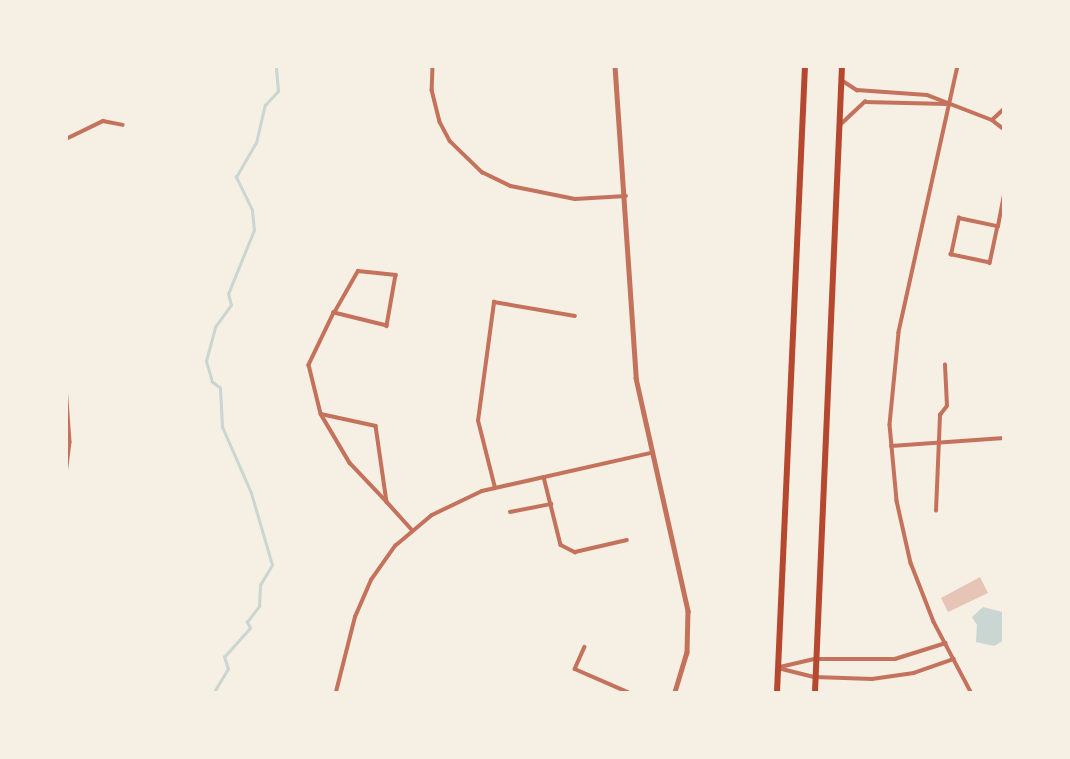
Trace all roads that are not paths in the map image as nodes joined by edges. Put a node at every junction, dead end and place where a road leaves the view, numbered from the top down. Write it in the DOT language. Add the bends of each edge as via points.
graph roads {
  1 [pos="433,66"];
  2 [pos="615,66"];
  3 [pos="805,66"];
  4 [pos="842,66"];
  5 [pos="958,66"];
  6 [pos="842,80"];
  7 [pos="950,104"];
  8 [pos="1003,109"];
  9 [pos="992,120"];
  10 [pos="123,125"];
  11 [pos="839,125"];
  12 [pos="1003,130"];
  13 [pos="66,139"];
  14 [pos="1003,194"];
  15 [pos="626,196"];
  16 [pos="998,226"];
  17 [pos="334,313"];
  18 [pos="575,316"];
  19 [pos="945,365"];
  20 [pos="66,386"];
  21 [pos="68,414"];
  22 [pos="321,414"];
  23 [pos="1003,438"];
  24 [pos="941,441"];
  25 [pos="891,446"];
  26 [pos="651,453"];
  27 [pos="66,475"];
  28 [pos="544,477"];
  29 [pos="495,488"];
  30 [pos="387,502"];
  31 [pos="551,504"];
  32 [pos="936,511"];
  33 [pos="510,512"];
  34 [pos="412,530"];
  35 [pos="627,540"];
  36 [pos="946,643"];
  37 [pos="585,647"];
  38 [pos="816,659"];
  39 [pos="954,659"];
  40 [pos="778,668"];
  41 [pos="815,677"];
  42 [pos="335,692"];
  43 [pos="628,692"];
  44 [pos="675,692"];
  45 [pos="778,692"];
  46 [pos="815,692"];
  47 [pos="971,692"];
  1 -- 15 [label="street" via="432,90 440,122 456,148 482,172 511,186 575,199"];
  2 -- 15 [label="street"];
  3 -- 40 [label="highway"];
  4 -- 6 [label="highway"];
  5 -- 7 [label="street"];
  6 -- 7 [label="street" via="852,89 928,95"];
  6 -- 11 [label="highway"];
  7 -- 9 [label="street"];
  7 -- 11 [label="street" via="865,102"];
  7 -- 25 [label="street" via="899,333"];
  8 -- 9 [label="street"];
  9 -- 12 [label="street"];
  10 -- 13 [label="street" via="103,121"];
  11 -- 38 [label="highway"];
  14 -- 16 [label="street"];
  15 -- 26 [label="street" via="636,378"];
  16 -- 16 [label="street" via="990,263 951,255 959,218"];
  17 -- 17 [label="street" via="358,271 396,275 387,326"];
  17 -- 22 [label="street" via="309,365"];
  18 -- 29 [label="street" via="494,302 478,421"];
  19 -- 24 [label="street" via="947,406 940,415"];
  20 -- 21 [label="street"];
  21 -- 27 [label="street"];
  22 -- 30 [label="street" via="350,463"];
  22 -- 30 [label="street" via="376,426"];
  23 -- 24 [label="street"];
  24 -- 25 [label="street"];
  24 -- 32 [label="street"];
  25 -- 36 [label="street" via="904,537"];
  26 -- 28 [label="street"];
  26 -- 44 [label="street" via="688,611 687,652"];
  28 -- 29 [label="street"];
  28 -- 31 [label="street"];
  29 -- 34 [label="street" via="449,504"];
  30 -- 34 [label="street"];
  31 -- 33 [label="street"];
  31 -- 35 [label="street" via="561,545 575,552"];
  34 -- 42 [label="street" via="382,563 362,598"];
  36 -- 38 [label="street" via="895,659"];
  36 -- 39 [label="street"];
  37 -- 43 [label="street" via="575,669"];
  38 -- 40 [label="street"];
  38 -- 41 [label="highway"];
  39 -- 41 [label="street" via="896,677"];
  39 -- 47 [label="street"];
  40 -- 41 [label="street"];
  40 -- 45 [label="highway"];
  41 -- 46 [label="highway"];
}
